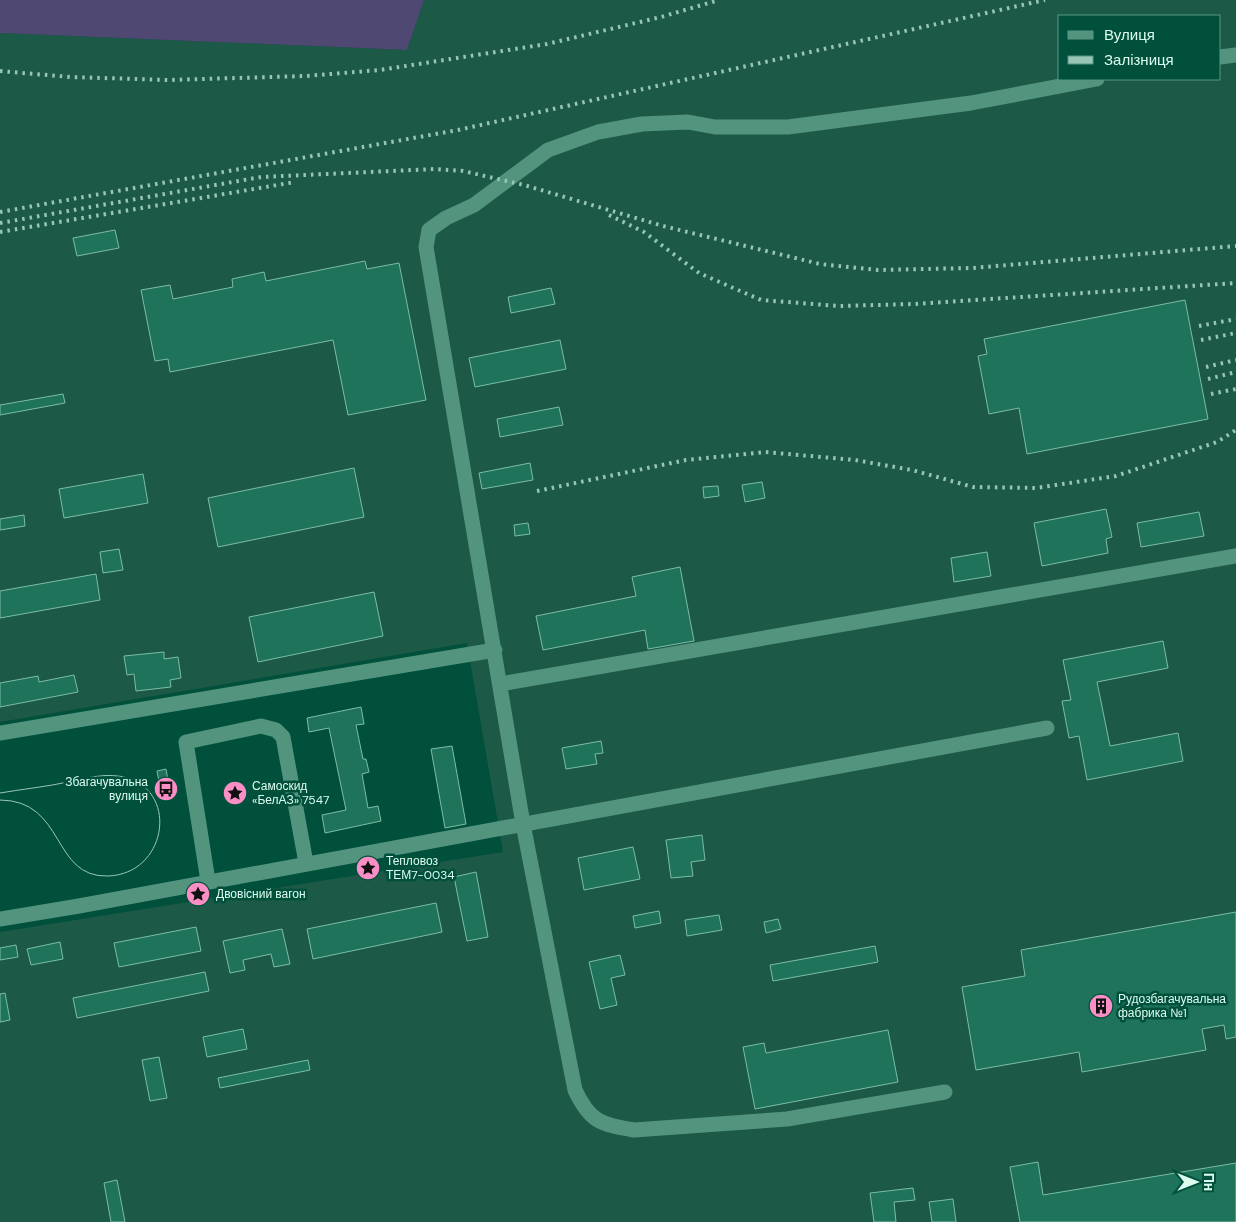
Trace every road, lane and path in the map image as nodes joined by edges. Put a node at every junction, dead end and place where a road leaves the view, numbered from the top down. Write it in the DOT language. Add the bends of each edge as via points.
graph roads {
  1 [pos="1236,55"];
  2 [pos="1221,57"];
  3 [pos="1092,80"];
  4 [pos="1236,556"];
  5 [pos="495,650"];
  6 [pos="500,684"];
  7 [pos="1047,728"];
  8 [pos="0,733"];
  9 [pos="523,824"];
  10 [pos="306,863"];
  11 [pos="208,881"];
  12 [pos="0,919"];
  13 [pos="945,1092"];
  1 -- 2 [label="lane"];
  3 -- 5 [label="lane" via="972,103 788,127 715,127 688,122 642,124 598,132 548,150 474,205 429,230 426,247"];
  4 -- 6 [label="lane"];
  5 -- 6 [label="lane"];
  5 -- 8 [label="lane"];
  6 -- 9 [label="lane"];
  7 -- 9 [label="lane"];
  9 -- 10 [label="lane"];
  9 -- 13 [label="lane" via="575,1090 589,1115 612,1126 644,1130 787,1119"];
  10 -- 11 [label="lane"];
  10 -- 11 [label="lane" via="283,737 276,730 260,726 186,742"];
  11 -- 12 [label="lane"];
}
